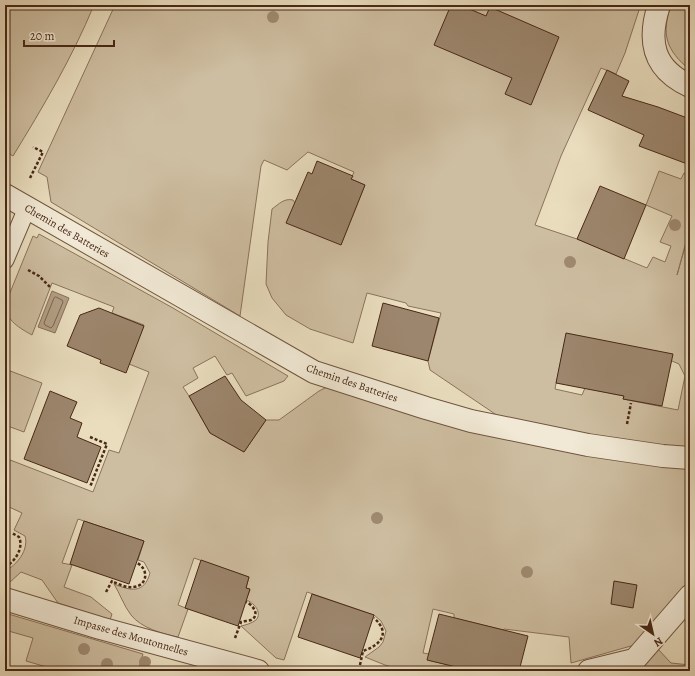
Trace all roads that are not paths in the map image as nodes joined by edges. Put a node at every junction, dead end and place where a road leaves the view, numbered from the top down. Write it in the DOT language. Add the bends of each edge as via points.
graph roads {
  1 [pos="659,5"];
  2 [pos="690,86"];
  3 [pos="5,195"];
  4 [pos="27,208"];
  5 [pos="5,260"];
  6 [pos="690,458"];
  7 [pos="690,596"];
  8 [pos="5,599"];
  9 [pos="630,665"];
  10 [pos="258,671"];
  11 [pos="589,671"];
  1 -- 2 [label="street" via="653,30 654,49 663,68"];
  3 -- 4 [label="street, Chemin des Batteries"];
  4 -- 5 [label="lane"];
  4 -- 6 [label="street, Chemin des Batteries" via="314,372 472,421 588,445"];
  7 -- 9 [label="street"];
  8 -- 10 [label="street, Impasse des Moutonnelles"];
  9 -- 11 [label="street"];
}
